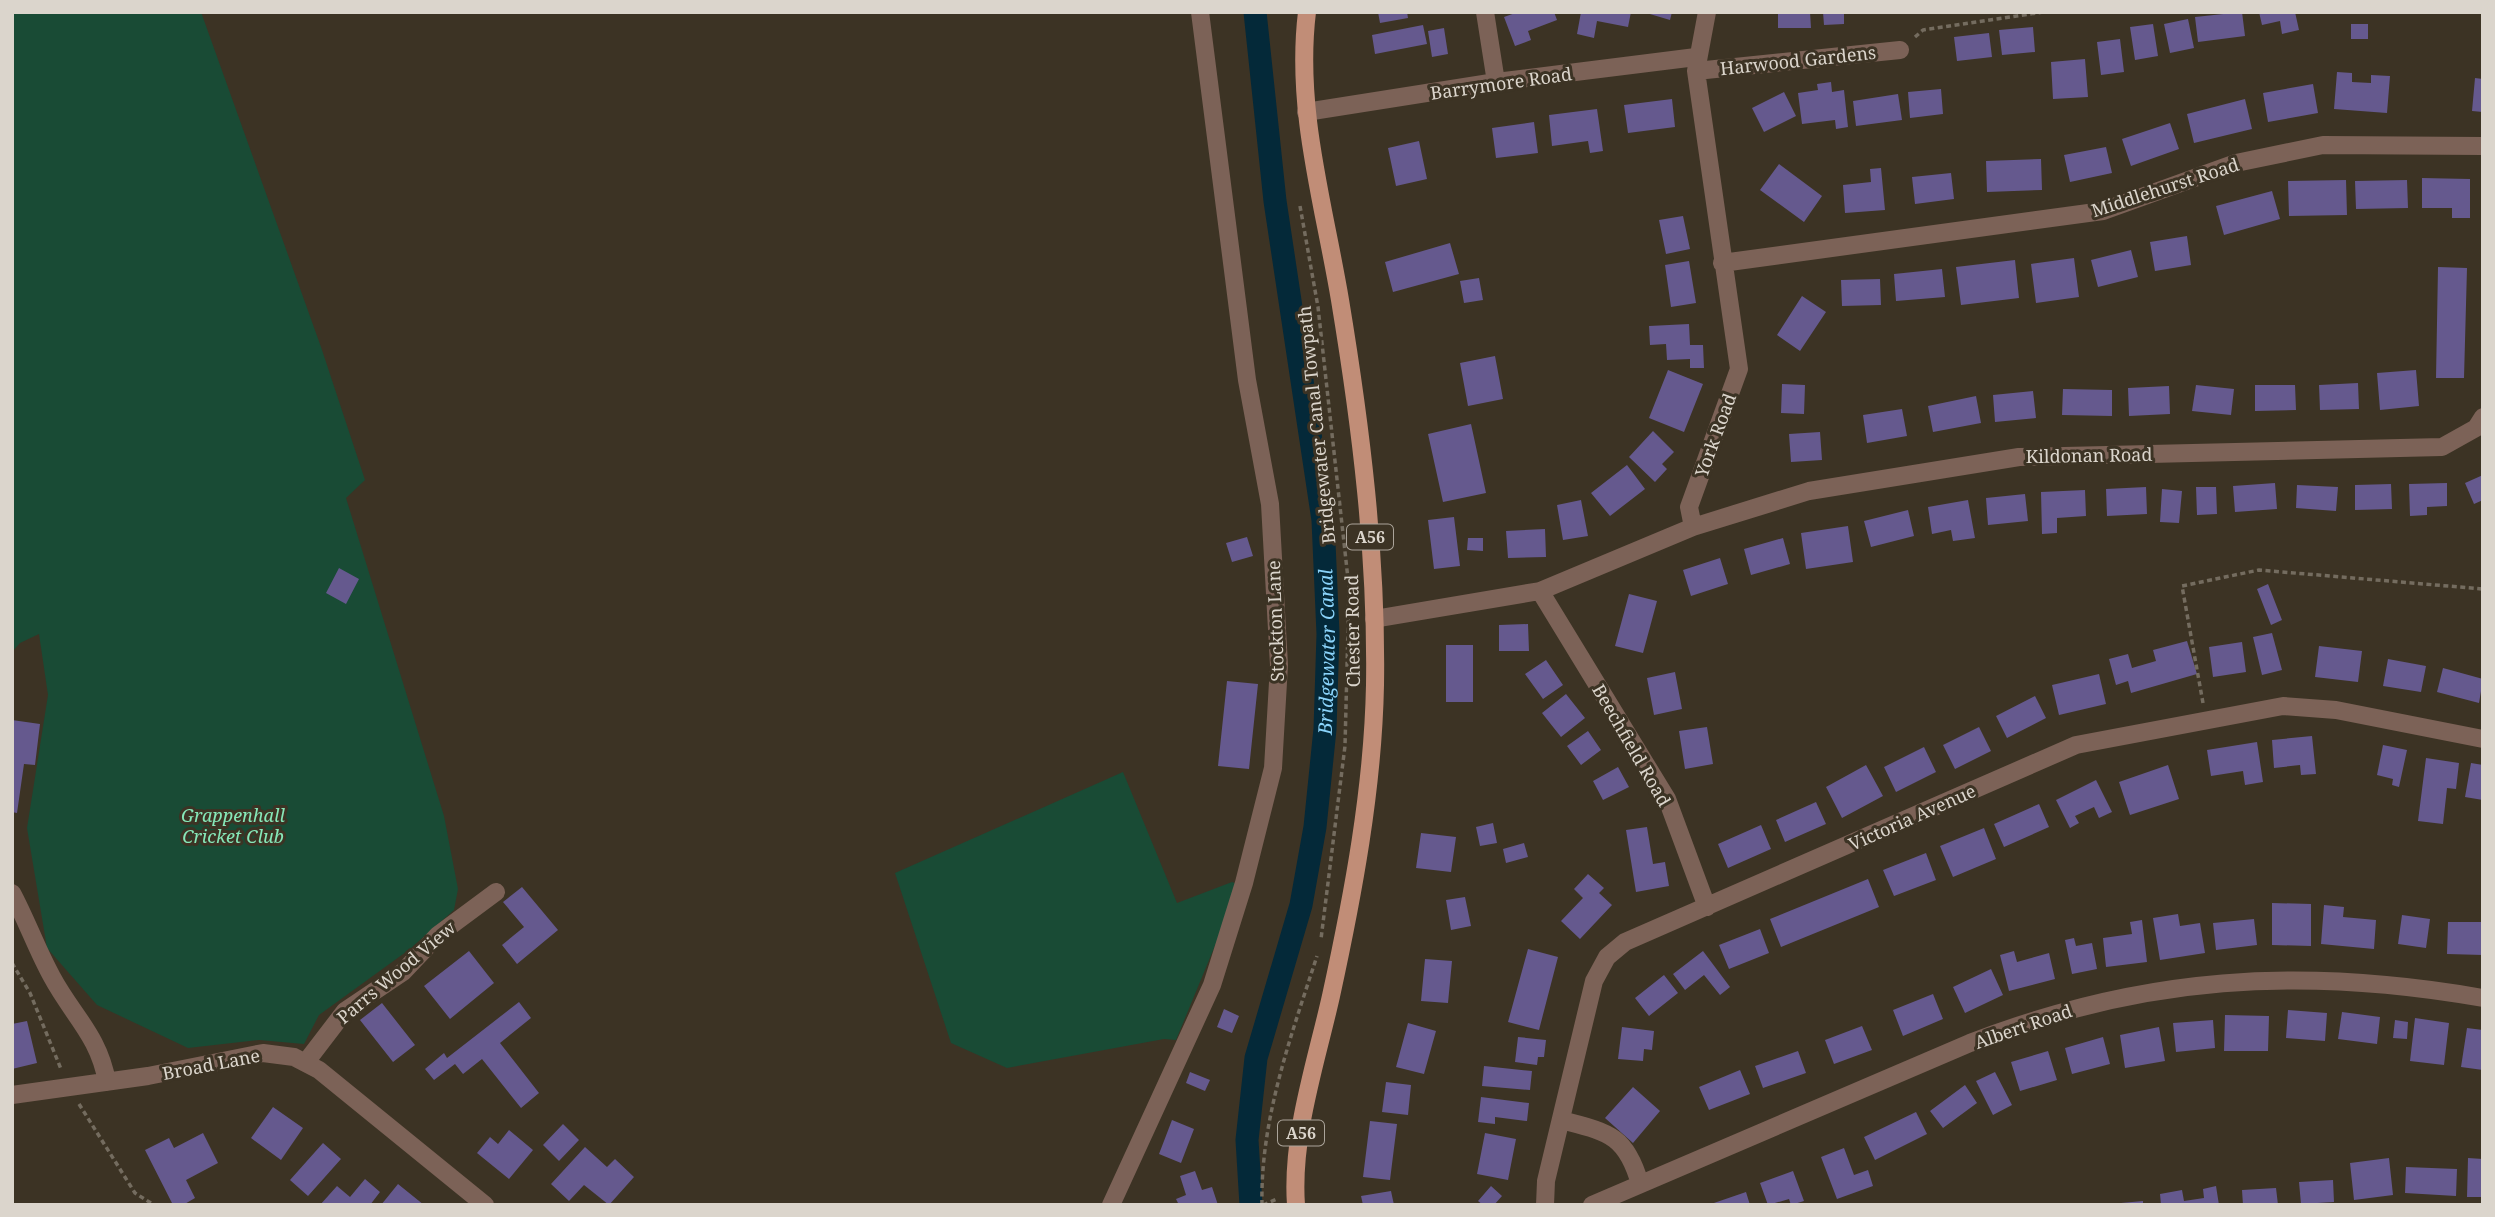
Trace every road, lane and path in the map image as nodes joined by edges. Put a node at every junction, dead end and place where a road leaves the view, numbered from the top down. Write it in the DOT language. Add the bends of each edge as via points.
graph roads {
  1 [pos="1200,12"];
  2 [pos="1307,12"];
  3 [pos="1485,12"];
  4 [pos="1707,12"];
  5 [pos="2043,12"];
  6 [pos="1900,50"];
  7 [pos="1696,64"];
  8 [pos="1496,82"];
  9 [pos="1306,112"];
  10 [pos="2483,146"];
  11 [pos="1299,201"];
  12 [pos="1722,263"];
  13 [pos="2483,417"];
  14 [pos="1693,527"];
  15 [pos="2483,589"];
  16 [pos="1540,591"];
  17 [pos="1374,619"];
  18 [pos="2205,719"];
  19 [pos="2483,739"];
  20 [pos="496,892"];
  21 [pos="12,893"];
  22 [pos="1707,907"];
  23 [pos="12,963"];
  24 [pos="2483,998"];
  25 [pos="306,1062"];
  26 [pos="107,1082"];
  27 [pos="69,1088"];
  28 [pos="12,1095"];
  29 [pos="1561,1120"];
  30 [pos="1640,1184"];
  31 [pos="1270,1202"];
  32 [pos="154,1205"];
  33 [pos="485,1205"];
  34 [pos="1111,1205"];
  35 [pos="1262,1205"];
  36 [pos="1296,1205"];
  37 [pos="1545,1205"];
  38 [pos="1592,1205"];
  1 -- 34 [label="street, Stockton Lane" via="1247,380 1270,504 1279,665 1273,768 1212,985"];
  2 -- 9 [label="main road, Chester Road / A56"];
  3 -- 8 [label="street"];
  4 -- 7 [label="street, York Road"];
  5 -- 6 [label="path" via="1923,30"];
  6 -- 7 [label="street, Harwood Gardens"];
  7 -- 8 [label="street, Barrymore Road"];
  7 -- 12 [label="street, York Road"];
  8 -- 9 [label="street, Barrymore Road"];
  9 -- 17 [label="main road, Chester Road / A56" via="1360,434"];
  10 -- 12 [label="street, Middlehurst Road" via="2323,145 2236,163 2103,211"];
  11 -- 35 [label="path, Bridgewater Canal Towpath" via="1318,307 1349,587 1349,641 1345,746 1320,951 1285,1051 1267,1137"];
  12 -- 14 [label="street, York Road" via="1739,369 1689,507"];
  13 -- 14 [label="street, Kildonan Road" via="2476,428 2442,447 2019,457 1809,491"];
  14 -- 16 [label="street"];
  15 -- 18 [label="path" via="2259,570 2182,586"];
  16 -- 17 [label="street"];
  16 -- 22 [label="street, Beechfield Road" via="1667,799"];
  17 -- 36 [label="main road, Chester Road / A56" via="1374,710 1367,795 1303,1124"];
  18 -- 19 [label="street, Victoria Avenue" via="2283,706 2336,710"];
  18 -- 22 [label="street, Victoria Avenue" via="2076,745"];
  20 -- 25 [label="street, Parrs Wood View" via="438,935 403,972 345,1011"];
  21 -- 26 [label="street" via="51,976 95,1040"];
  22 -- 29 [label="street, Victoria Avenue" via="1625,942 1607,957 1594,981"];
  23 -- 27 [label="path" via="30,993"];
  24 -- 30 [label="street, Albert Road" via="2374,982 2284,979 2201,984 2108,998 2032,1019 1970,1043"];
  25 -- 26 [label="street, Broad Lane" via="280,1054 242,1055"];
  25 -- 33 [label="street, Broad Lane"];
  26 -- 27 [label="street, Broad Lane"];
  27 -- 28 [label="street, Broad Lane"];
  27 -- 32 [label="path" via="135,1193"];
  29 -- 30 [label="street" via="1601,1131 1619,1143 1632,1157"];
  29 -- 37 [label="street, Victoria Avenue"];
  30 -- 38 [label="street, Albert Road"];
  31 -- 35 [label="path"];
}
